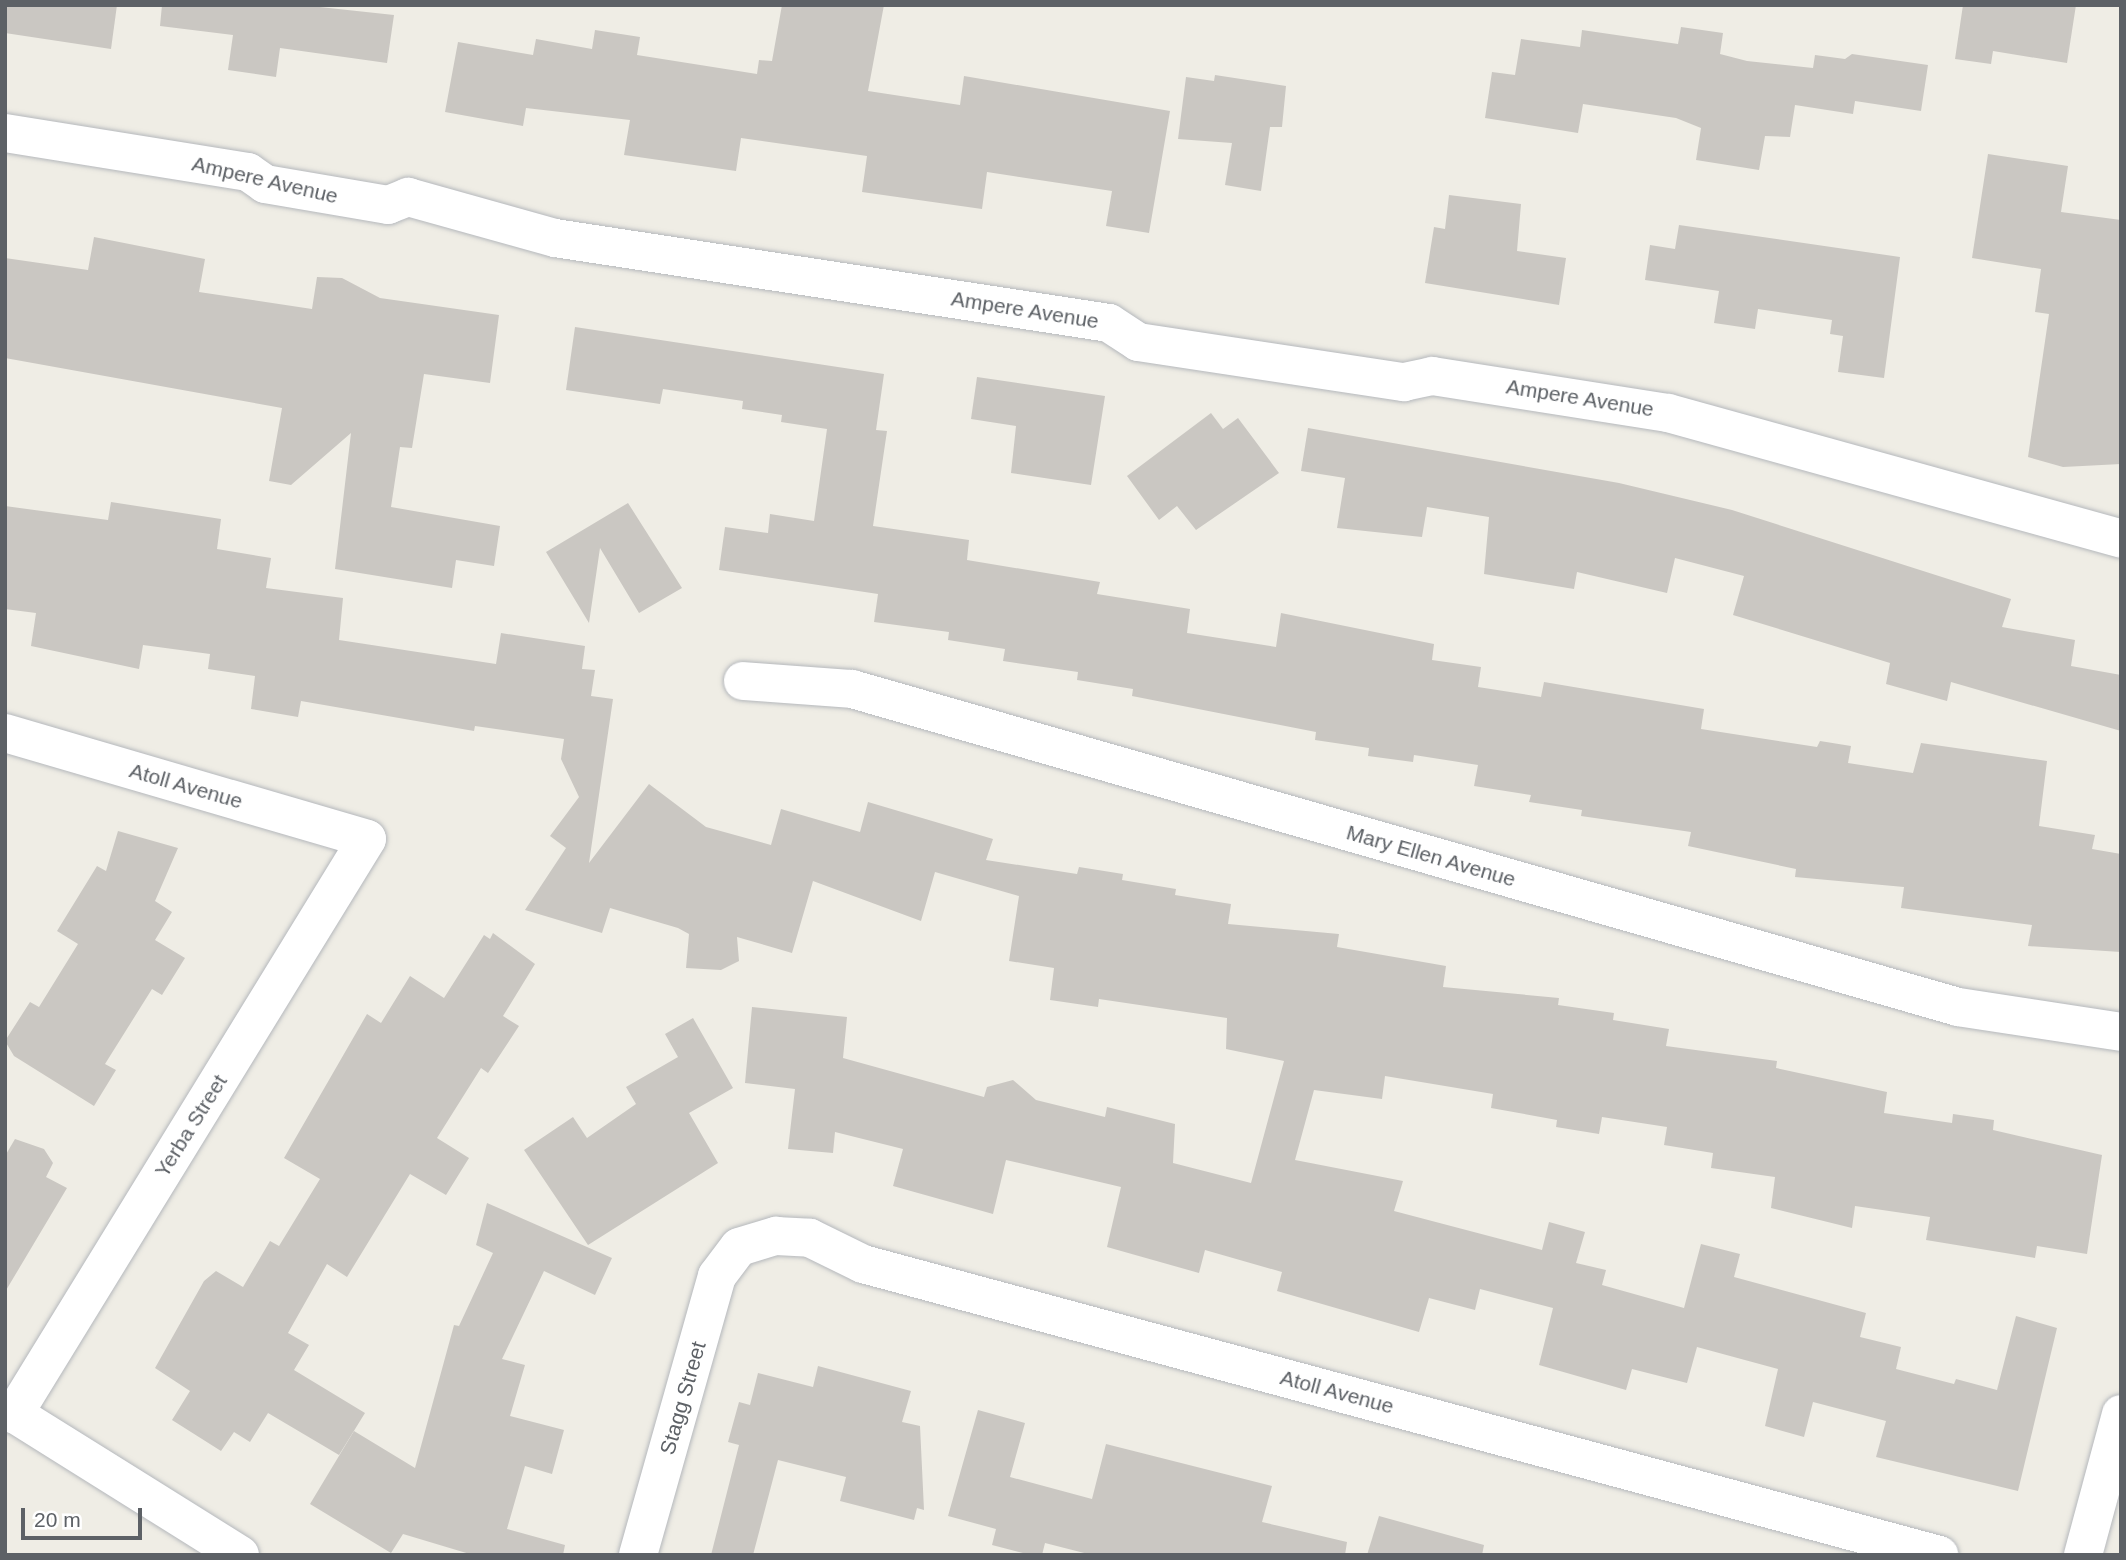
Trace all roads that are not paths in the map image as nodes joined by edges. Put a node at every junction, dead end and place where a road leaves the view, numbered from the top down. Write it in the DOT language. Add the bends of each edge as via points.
graph roads {
  1 [pos="5,133"];
  2 [pos="2121,539"];
  3 [pos="743,681"];
  4 [pos="5,733"];
  5 [pos="367,839"];
  6 [pos="2121,1032"];
  7 [pos="739,1247"];
  8 [pos="10,1411"];
  9 [pos="2121,1414"];
  10 [pos="240,1555"];
  11 [pos="638,1555"];
  12 [pos="1939,1555"];
  13 [pos="2083,1555"];
  1 -- 2 [label="street, Ampere Avenue" via="248,172 265,184 387,205 408,197 555,238 1109,323 1138,342 1404,382 1445,378 1668,412"];
  3 -- 6 [label="street, Mary Ellen Avenue" via="852,689 1958,1007"];
  4 -- 5 [label="street, Atoll Avenue"];
  5 -- 8 [label="street, Yerba Street"];
  7 -- 11 [label="street, Stagg Street" via="717,1276"];
  7 -- 12 [label="street, Atoll Avenue" via="776,1236 810,1238 863,1264"];
  8 -- 10 [label="street"];
  9 -- 13 [label="street"];
}
